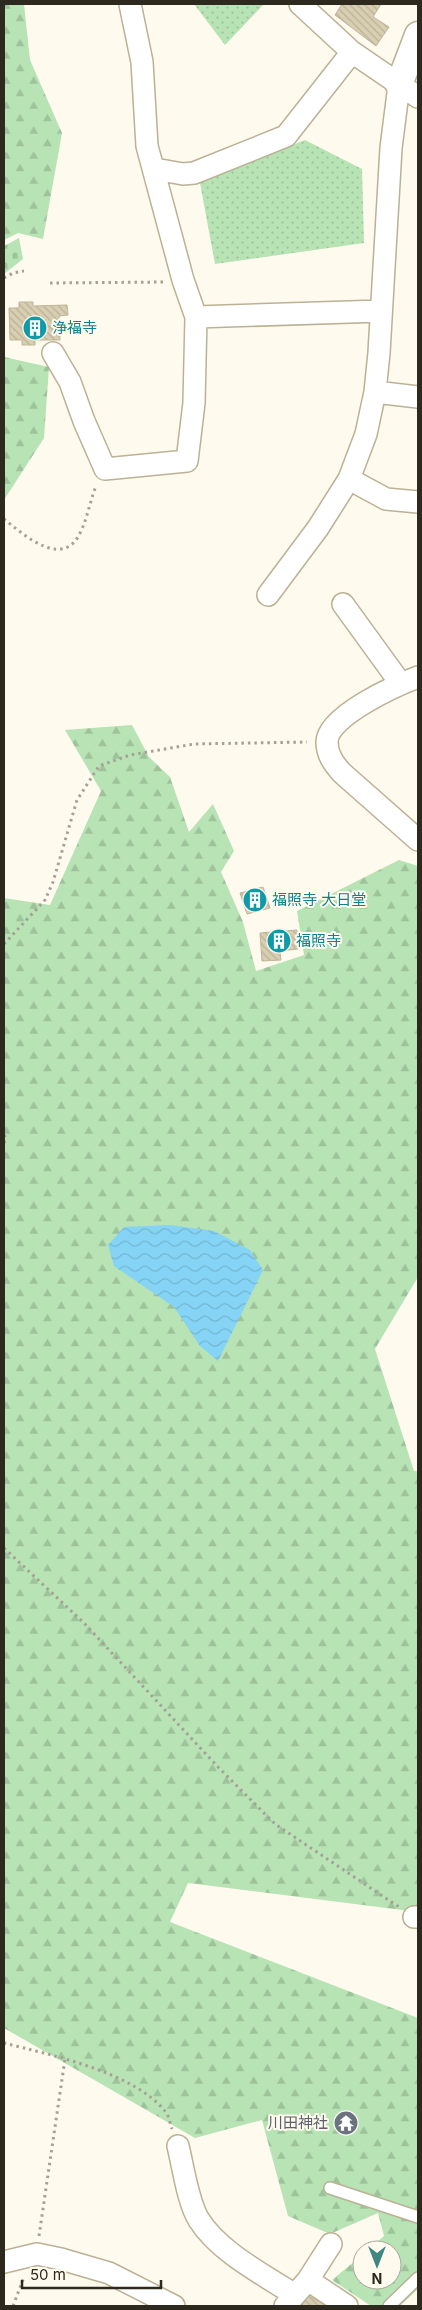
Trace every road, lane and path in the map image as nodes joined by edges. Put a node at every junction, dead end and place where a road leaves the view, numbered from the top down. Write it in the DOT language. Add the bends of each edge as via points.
graph roads {
  1 [pos="130,4"];
  2 [pos="300,4"];
  3 [pos="418,35"];
  4 [pos="352,52"];
  5 [pos="409,91"];
  6 [pos="155,169"];
  7 [pos="24,272"];
  8 [pos="4,278"];
  9 [pos="184,282"];
  10 [pos="50,283"];
  11 [pos="381,311"];
  12 [pos="196,317"];
  13 [pos="54,354"];
  14 [pos="374,392"];
  15 [pos="418,397"];
  16 [pos="108,470"];
  17 [pos="349,479"];
  18 [pos="418,502"];
  19 [pos="4,519"];
  20 [pos="268,595"];
  21 [pos="343,604"];
  22 [pos="410,680"];
  23 [pos="327,742"];
  24 [pos="418,840"];
  25 [pos="4,944"];
  26 [pos="4,1136"];
  27 [pos="4,1143"];
  28 [pos="4,1548"];
  29 [pos="416,1918"];
  30 [pos="4,2043"];
  31 [pos="65,2059"];
  32 [pos="178,2146"];
  33 [pos="330,2188"];
  34 [pos="418,2217"];
  35 [pos="331,2244"];
  36 [pos="37,2254"];
  37 [pos="4,2262"];
  38 [pos="418,2278"];
  39 [pos="296,2294"];
  40 [pos="13,2306"];
  41 [pos="174,2306"];
  42 [pos="347,2306"];
  43 [pos="389,2306"];
  1 -- 6 [label="street" via="142,62 147,146"];
  2 -- 4 [label="street"];
  3 -- 5 [label="street"];
  4 -- 5 [label="street"];
  4 -- 6 [label="street" via="286,136 194,174"];
  5 -- 11 [label="street" via="390,148"];
  6 -- 9 [label="street"];
  7 -- 8 [label="path"];
  9 -- 10 [label="path"];
  9 -- 12 [label="street"];
  11 -- 12 [label="street"];
  11 -- 14 [label="street"];
  12 -- 16 [label="street" via="194,403 188,461"];
  13 -- 16 [label="street" via="70,382 102,465"];
  14 -- 15 [label="street"];
  14 -- 17 [label="street" via="366,434"];
  16 -- 19 [label="path" via="92,496 79,536 63,548 46,548"];
  17 -- 18 [label="street" via="386,499"];
  17 -- 20 [label="street" via="318,528"];
  21 -- 22 [label="street"];
  22 -- 23 [label="street" via="346,714 332,729"];
  23 -- 24 [label="street" via="332,761 342,773"];
  23 -- 25 [label="path" via="194,744 130,755 99,766 77,800 45,900"];
  26 -- 27 [label="path"];
  28 -- 29 [label="path" via="84,1623 275,1824"];
  30 -- 31 [label="path"];
  31 -- 32 [label="path" via="122,2080 142,2092 166,2112"];
  31 -- 36 [label="path"];
  32 -- 39 [label="street" via="198,2220 226,2250"];
  33 -- 34 [label="lane"];
  35 -- 39 [label="street"];
  36 -- 37 [label="street"];
  36 -- 40 [label="path" via="28,2267"];
  36 -- 41 [label="street" via="109,2273"];
  38 -- 43 [label="lane"];
  39 -- 42 [label="street"];
}
